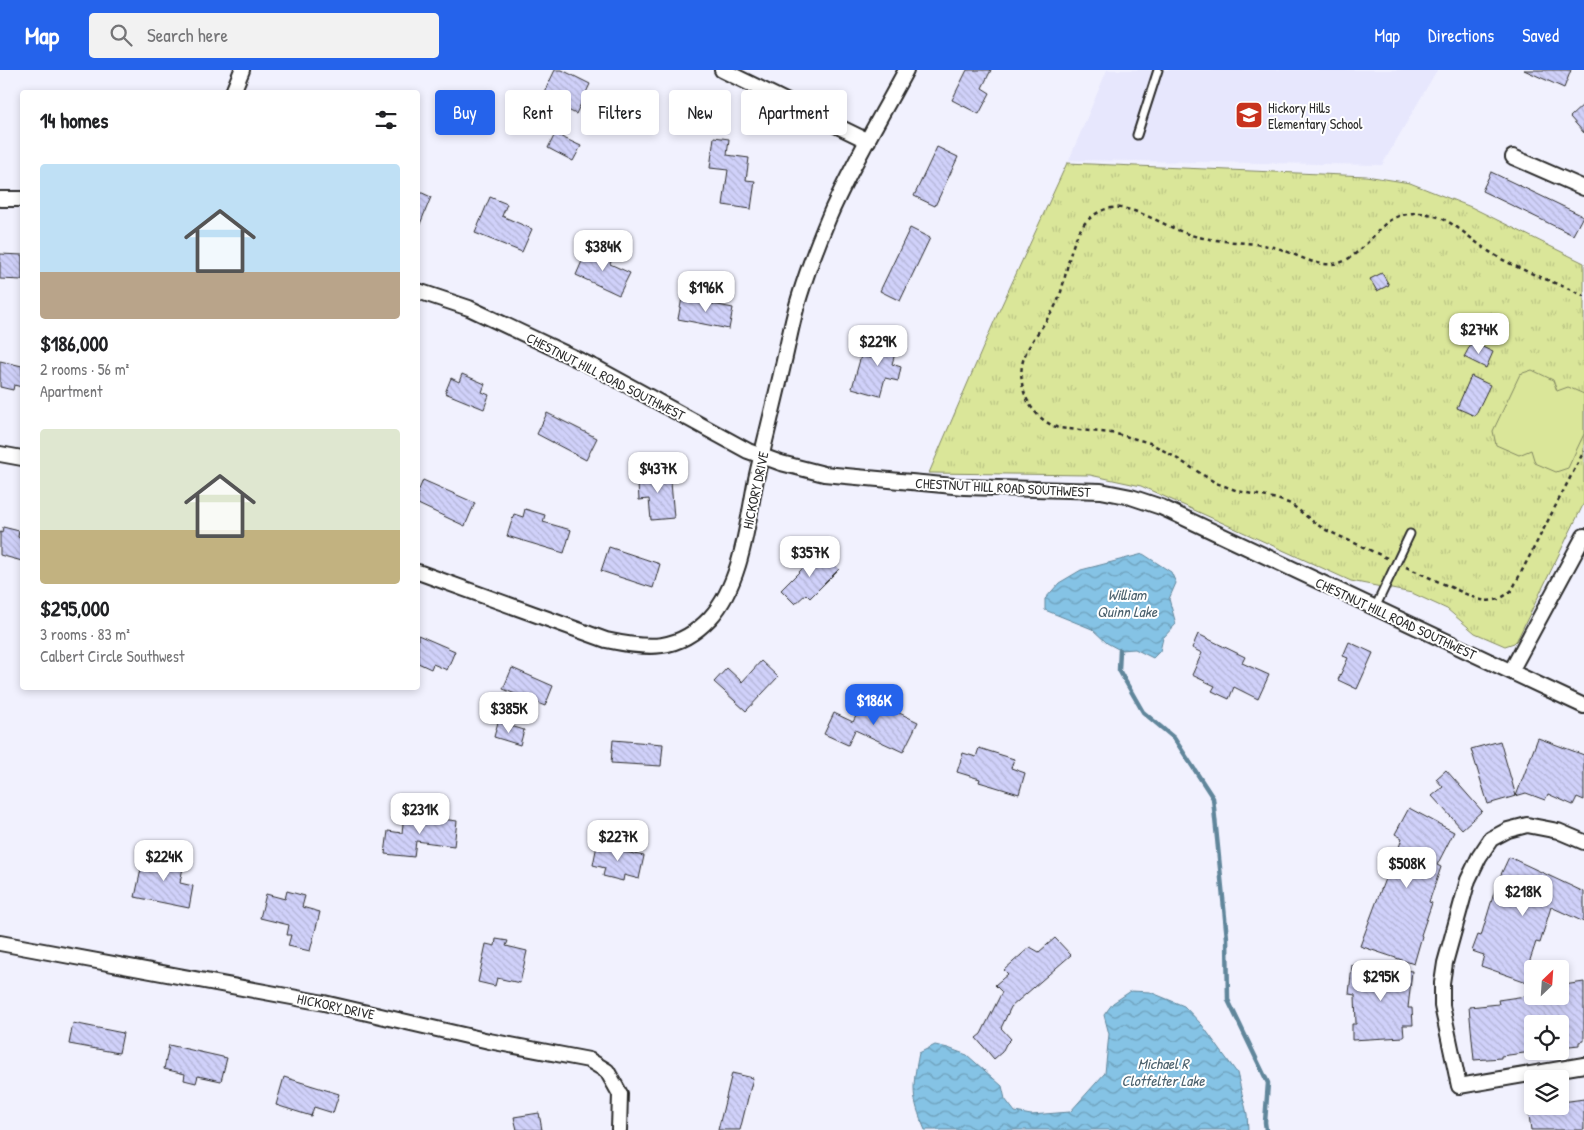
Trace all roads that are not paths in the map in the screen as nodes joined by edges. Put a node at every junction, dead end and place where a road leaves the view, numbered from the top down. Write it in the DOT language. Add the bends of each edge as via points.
graph roads {
  1 [pos="242,70"];
  2 [pos="722,70"];
  3 [pos="906,70"];
  4 [pos="1158,70"];
  5 [pos="234,90"];
  6 [pos="1137,135"];
  7 [pos="868,141"];
  8 [pos="1513,157"];
  9 [pos="1584,188"];
  10 [pos="20,198"];
  11 [pos="0,199"];
  12 [pos="420,292"];
  13 [pos="0,454"];
  14 [pos="762,457"];
  15 [pos="20,458"];
  16 [pos="1410,534"];
  17 [pos="1584,536"];
  18 [pos="420,573"];
  19 [pos="1375,608"];
  20 [pos="1511,671"];
  21 [pos="1584,706"];
  22 [pos="1584,842"];
  23 [pos="0,943"];
  24 [pos="1584,1065"];
  25 [pos="618,1130"];
  1 -- 5 [label="street"];
  2 -- 7 [label="street"];
  3 -- 7 [label="street, HICKORY DRIVE"];
  4 -- 6 [label="lane"];
  7 -- 14 [label="street, HICKORY DRIVE" via="829,216 813,256 799,298"];
  8 -- 9 [label="street"];
  10 -- 11 [label="street"];
  12 -- 14 [label="street, CHESTNUT HILL ROAD SOUTHWEST" via="469,308 598,369"];
  13 -- 15 [label="street"];
  14 -- 18 [label="street, HICKORY DRIVE" via="734,578 724,600 710,618 674,644 631,645 606,640"];
  14 -- 19 [label="street, CHESTNUT HILL ROAD SOUTHWEST" via="824,474 964,487 1101,491 1132,497 1161,507"];
  16 -- 19 [label="lane"];
  17 -- 20 [label="street"];
  19 -- 20 [label="street, CHESTNUT HILL ROAD SOUTHWEST"];
  20 -- 21 [label="street, CHESTNUT HILL ROAD SOUTHWEST"];
  22 -- 24 [label="street" via="1558,830 1527,825 1491,839 1468,880 1442,984 1442,1006 1459,1086"];
  23 -- 25 [label="street, HICKORY DRIVE" via="324,1003 589,1060 607,1070 620,1094"];
}
